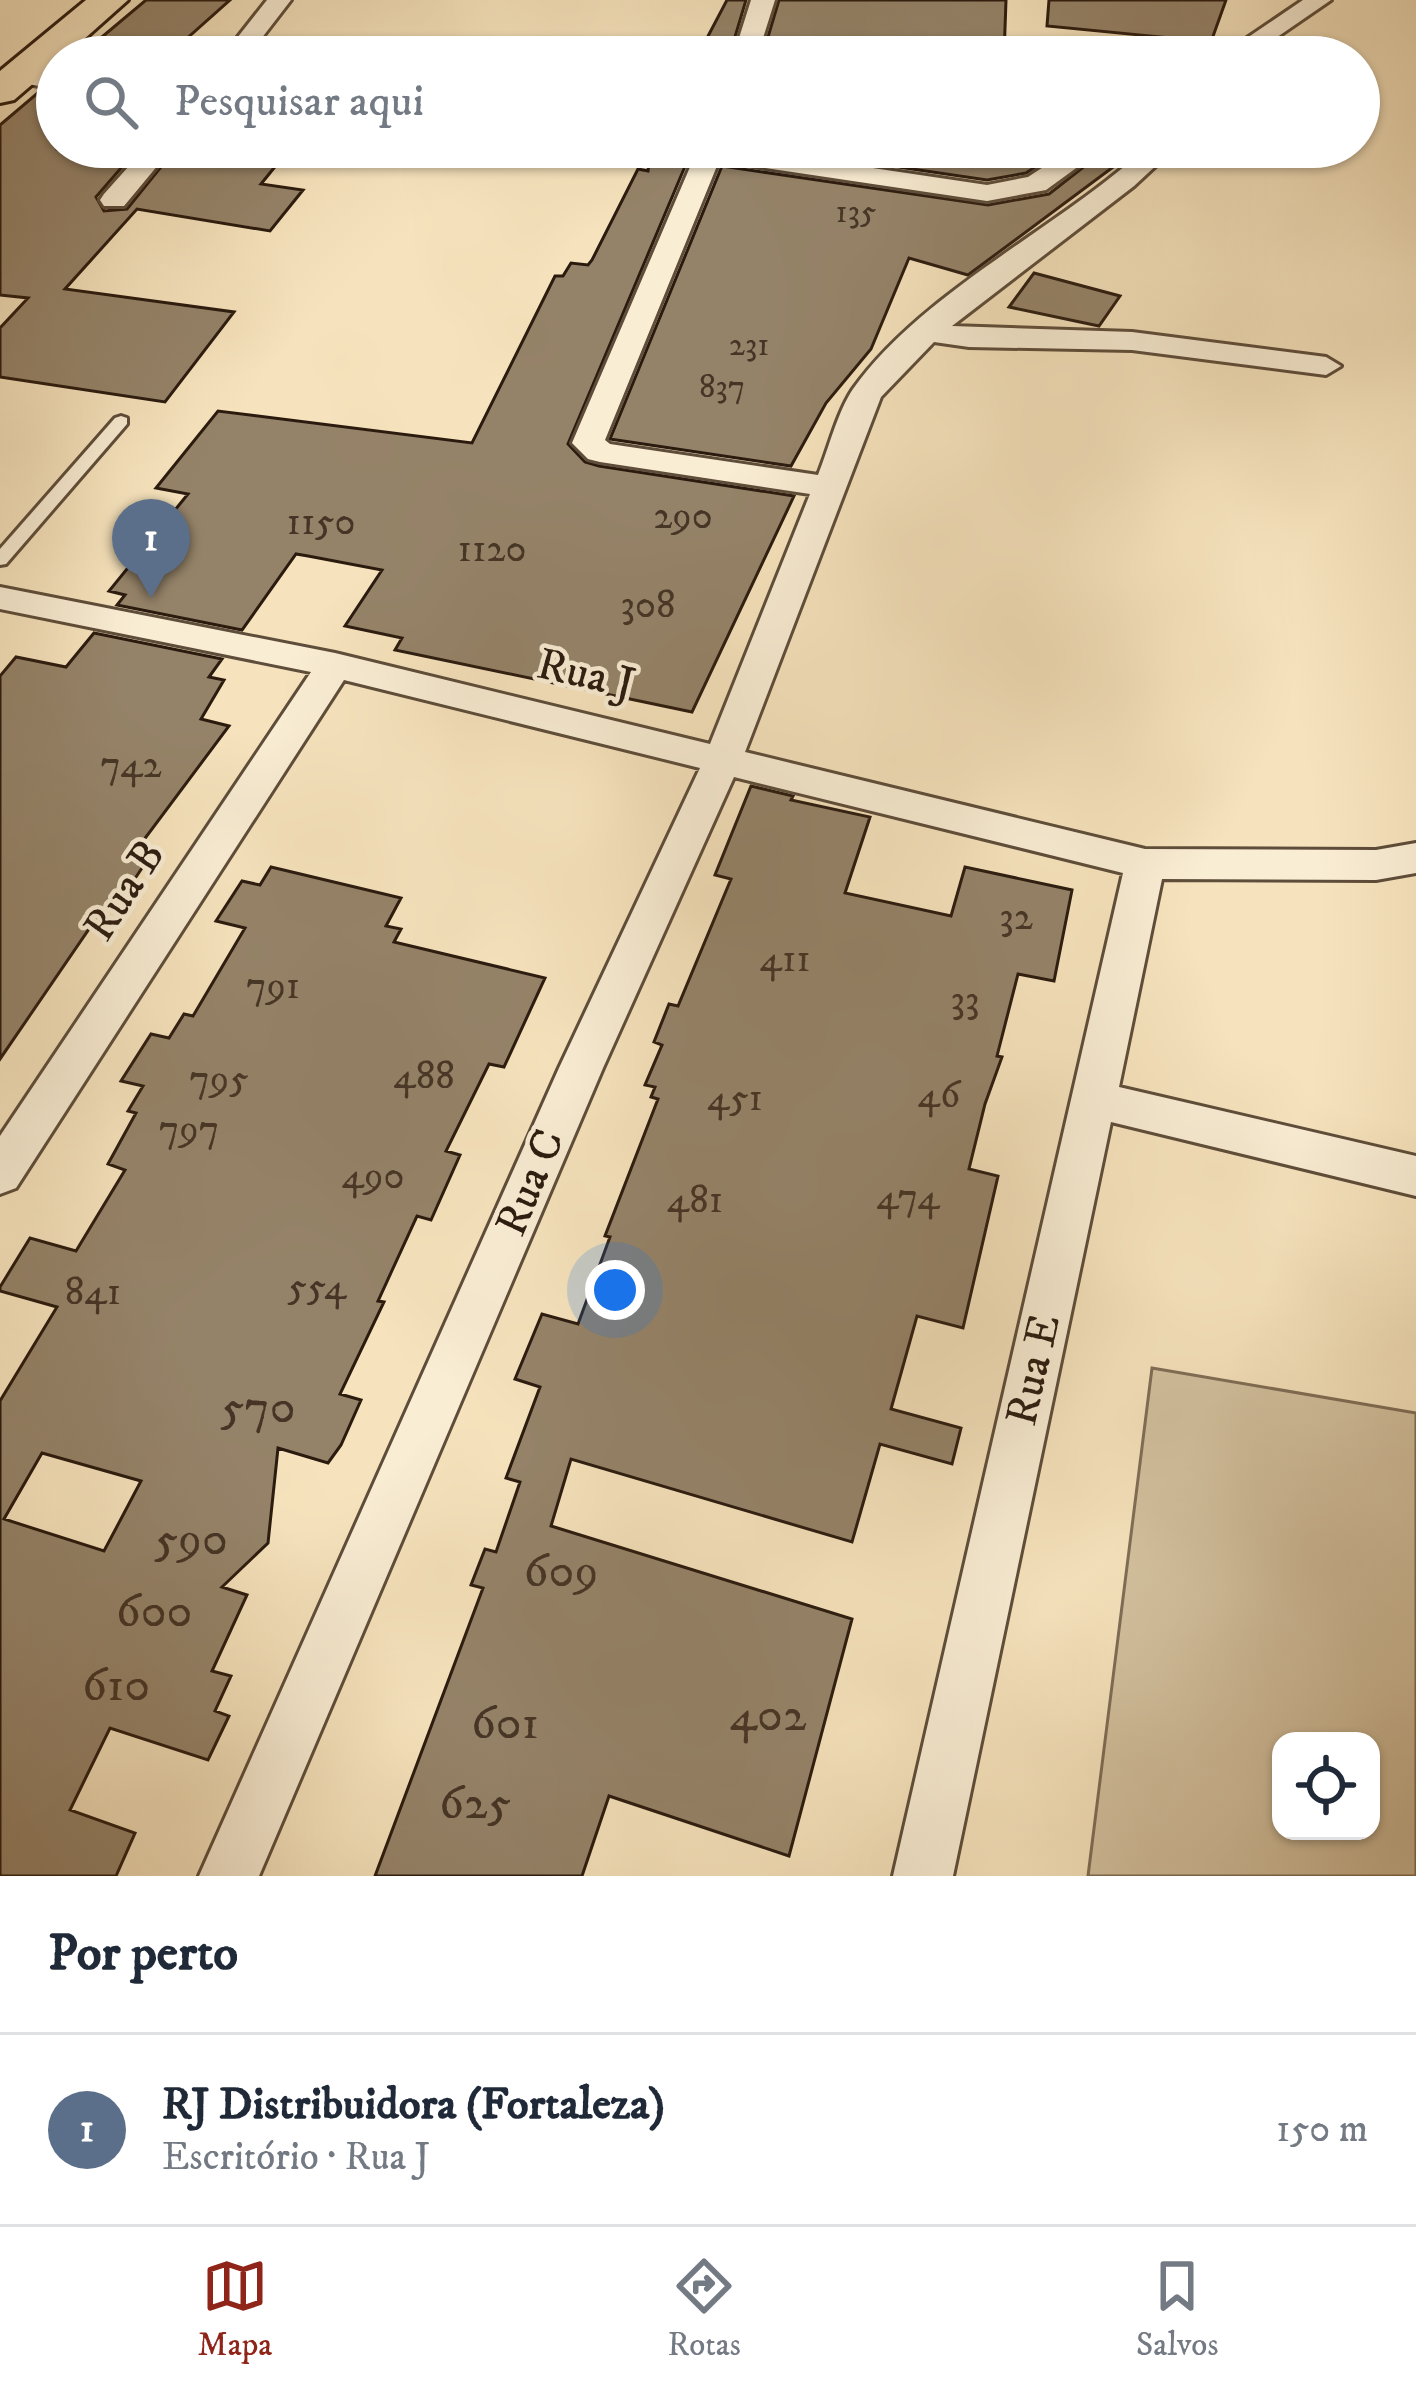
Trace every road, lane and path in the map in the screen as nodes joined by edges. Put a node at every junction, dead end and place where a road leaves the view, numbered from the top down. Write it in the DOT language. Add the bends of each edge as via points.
graph roads {
  1 [pos="109,0"];
  2 [pos="279,0"];
  3 [pos="763,0"];
  4 [pos="1260,0"];
  5 [pos="1312,3"];
  6 [pos="73,36"];
  7 [pos="251,36"];
  8 [pos="752,36"];
  9 [pos="1262,36"];
  10 [pos="142,168"];
  11 [pos="704,168"];
  12 [pos="830,168"];
  13 [pos="1060,168"];
  14 [pos="1141,168"];
  15 [pos="114,200"];
  16 [pos="928,332"];
  17 [pos="1326,367"];
  18 [pos="122,421"];
  19 [pos="829,487"];
  20 [pos="0,560"];
  21 [pos="0,598"];
  22 [pos="335,665"];
  23 [pos="724,757"];
  24 [pos="1416,858"];
  25 [pos="1145,864"];
  26 [pos="1096,1100"];
  27 [pos="0,1174"];
  28 [pos="1416,1176"];
  29 [pos="229,1876"];
  30 [pos="923,1876"];
  1 -- 6 [label="main road"];
  2 -- 7 [label="street"];
  3 -- 8 [label="street"];
  4 -- 5 [label="street"];
  5 -- 9 [label="street"];
  10 -- 15 [label="street"];
  11 -- 19 [label="street" via="588,443 600,452"];
  12 -- 13 [label="street" via="987,193 1036,184"];
  14 -- 16 [label="street, Rua C"];
  16 -- 17 [label="street" via="1132,340"];
  16 -- 19 [label="street, Rua C" via="866,394"];
  18 -- 20 [label="lane"];
  19 -- 23 [label="street, Rua C"];
  21 -- 22 [label="street, Rua J"];
  22 -- 23 [label="street, Rua J"];
  22 -- 27 [label="street, Rua B"];
  23 -- 25 [label="street, Rua J"];
  23 -- 29 [label="street, Rua C"];
  24 -- 25 [label="street, Rua J" via="1376,865"];
  25 -- 26 [label="street, Rua E"];
  26 -- 28 [label="street"];
  26 -- 30 [label="street, Rua E"];
}
